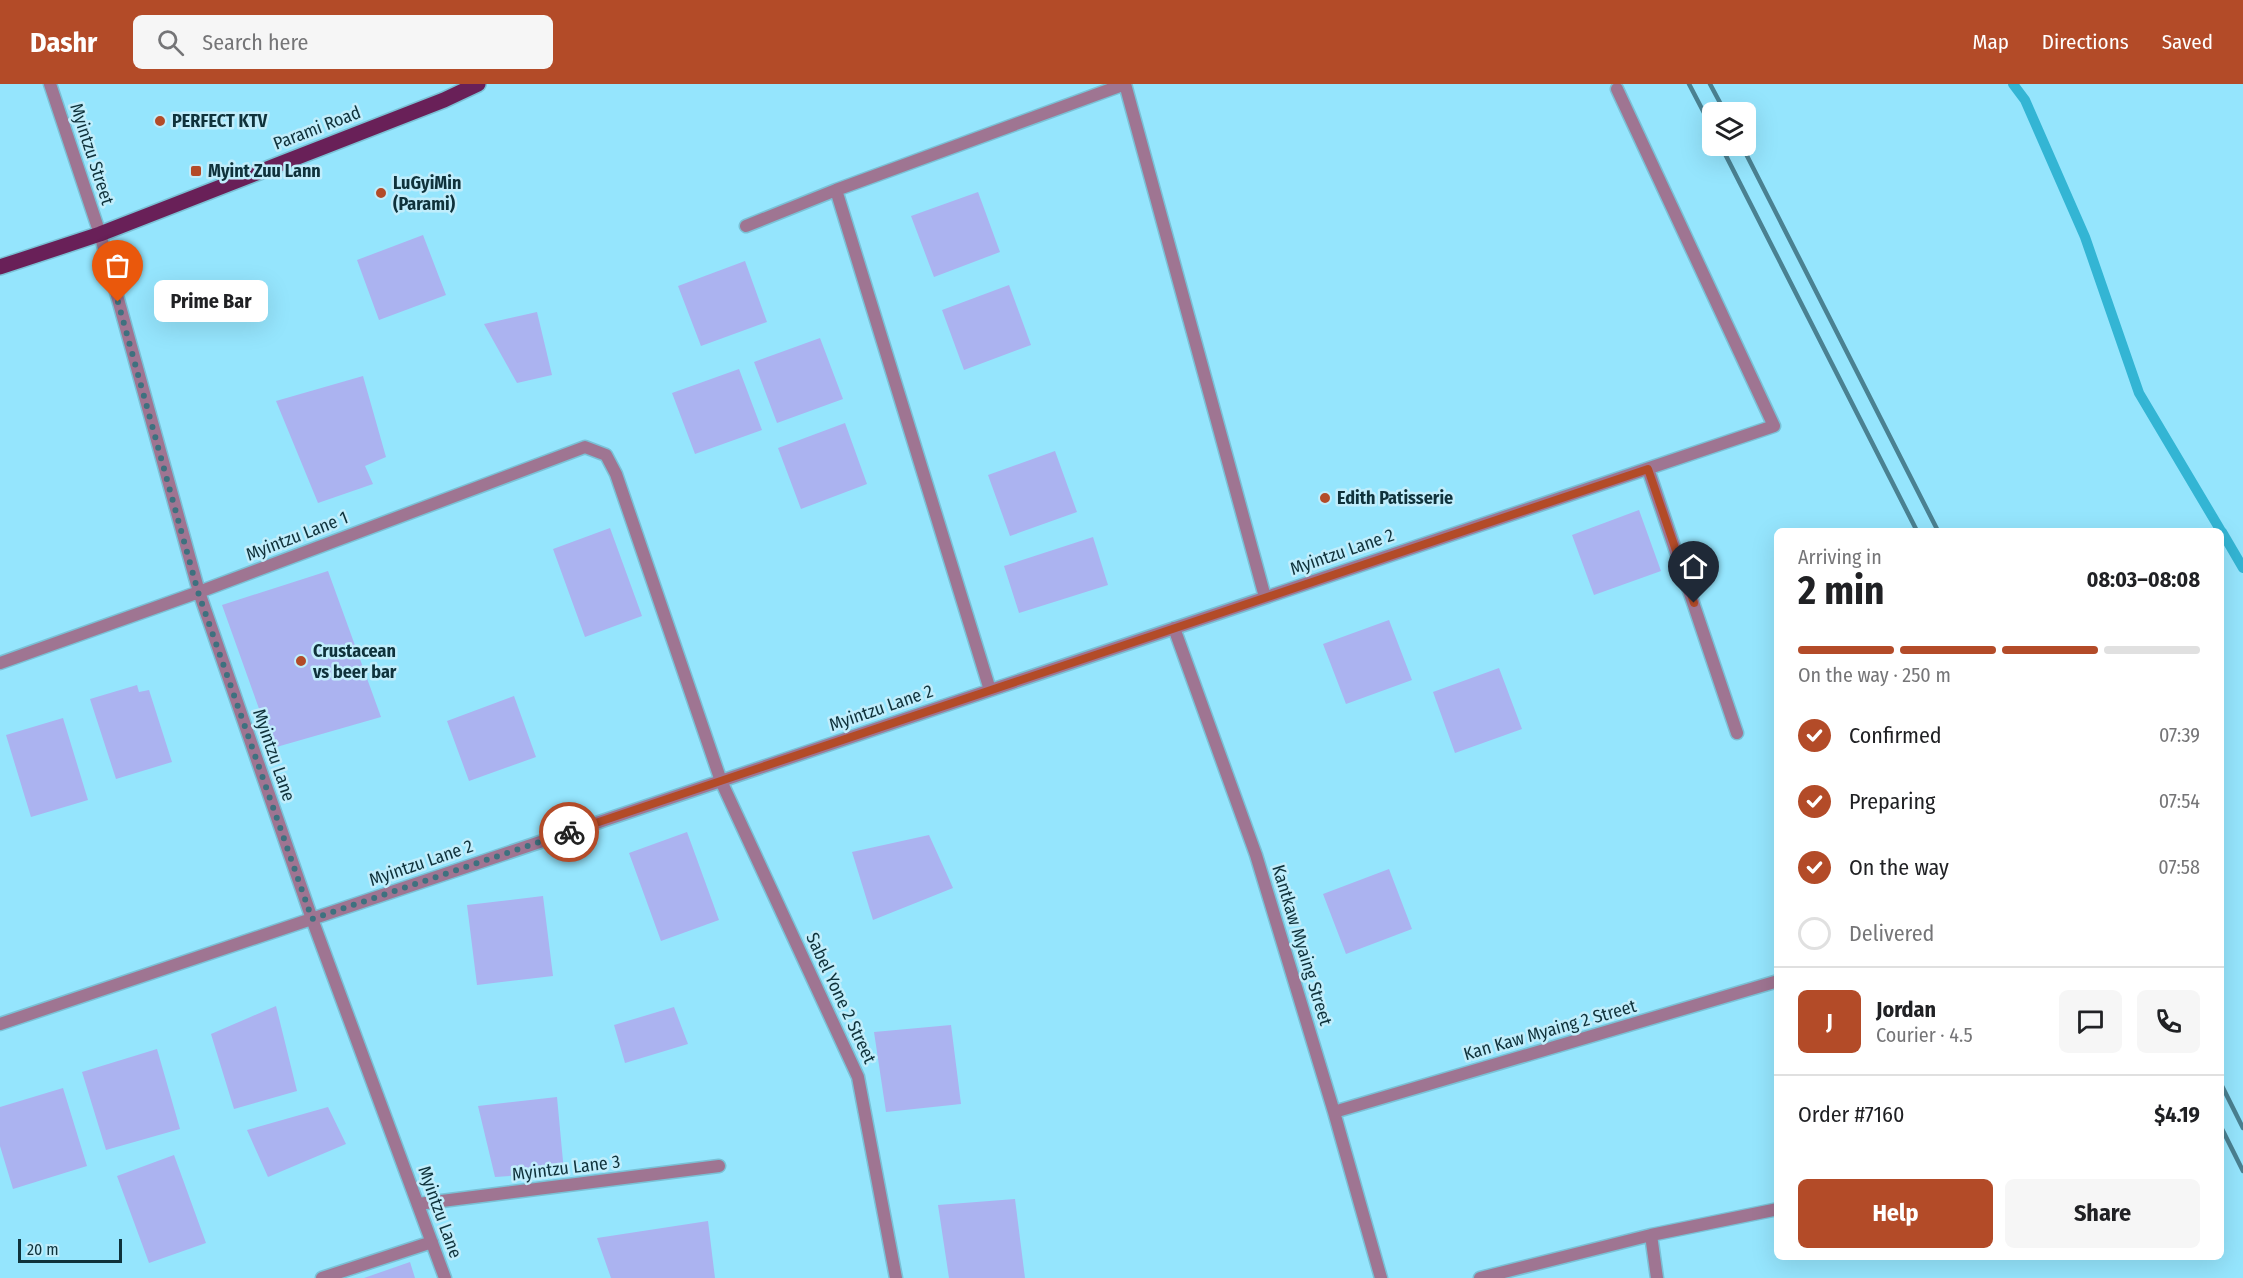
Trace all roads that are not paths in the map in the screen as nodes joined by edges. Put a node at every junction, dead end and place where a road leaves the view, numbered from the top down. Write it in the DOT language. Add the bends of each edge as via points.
graph roads {
  1 [pos="50,84"];
  2 [pos="465,84"];
  3 [pos="478,84"];
  4 [pos="1125,84"];
  5 [pos="1617,89"];
  6 [pos="444,100"];
  7 [pos="836,190"];
  8 [pos="746,226"];
  9 [pos="100,234"];
  10 [pos="0,267"];
  11 [pos="606,455"];
  12 [pos="1648,469"];
  13 [pos="198,592"];
  14 [pos="1265,597"];
  15 [pos="1174,628"];
  16 [pos="0,663"];
  17 [pos="990,690"];
  18 [pos="1737,733"];
  19 [pos="721,781"];
  20 [pos="312,919"];
  21 [pos="1774,982"];
  22 [pos="0,1024"];
  23 [pos="1334,1113"];
  24 [pos="719,1166"];
  25 [pos="418,1204"];
  26 [pos="1774,1210"];
  27 [pos="1651,1235"];
  28 [pos="432,1242"];
  29 [pos="322,1278"];
  30 [pos="445,1278"];
  31 [pos="896,1278"];
  32 [pos="1381,1278"];
  33 [pos="1480,1278"];
  34 [pos="1657,1278"];
  1 -- 9 [label="street, Myintzu Street"];
  2 -- 6 [label="street"];
  3 -- 6 [label="main road, Parami Road"];
  4 -- 7 [label="street"];
  4 -- 14 [label="street"];
  5 -- 12 [label="street, Myintzu Lane 2" via="1774,426"];
  6 -- 9 [label="main road, Parami Road"];
  7 -- 8 [label="street"];
  7 -- 17 [label="street"];
  9 -- 10 [label="main road, Parami Road"];
  9 -- 13 [label="street, Myintzu Lane"];
  11 -- 13 [label="street, Myintzu Lane 1" via="585,447"];
  11 -- 19 [label="street, Sabel Yone 2 Street" via="616,474"];
  12 -- 14 [label="street, Myintzu Lane 2"];
  12 -- 18 [label="street"];
  13 -- 16 [label="street, Myintzu Lane 1"];
  13 -- 20 [label="street, Myintzu Lane"];
  14 -- 15 [label="street, Myintzu Lane 2"];
  15 -- 17 [label="street, Myintzu Lane 2"];
  15 -- 23 [label="street, Kantkaw Myaing Street" via="1256,855"];
  17 -- 19 [label="street, Myintzu Lane 2"];
  19 -- 20 [label="street, Myintzu Lane 2"];
  19 -- 31 [label="street, Sabel Yone 2 Street" via="858,1077"];
  20 -- 22 [label="street, Myintzu Lane 2"];
  20 -- 25 [label="street, Myintzu Lane"];
  21 -- 23 [label="street, Kan Kaw Myaing 2 Street"];
  23 -- 32 [label="street, Kantkaw Myaing Street"];
  24 -- 25 [label="street, Myintzu Lane 3"];
  25 -- 28 [label="street, Myintzu Lane"];
  26 -- 27 [label="street"];
  27 -- 33 [label="street"];
  27 -- 34 [label="street"];
  28 -- 29 [label="street"];
  28 -- 30 [label="street, Myintzu Lane"];
}
